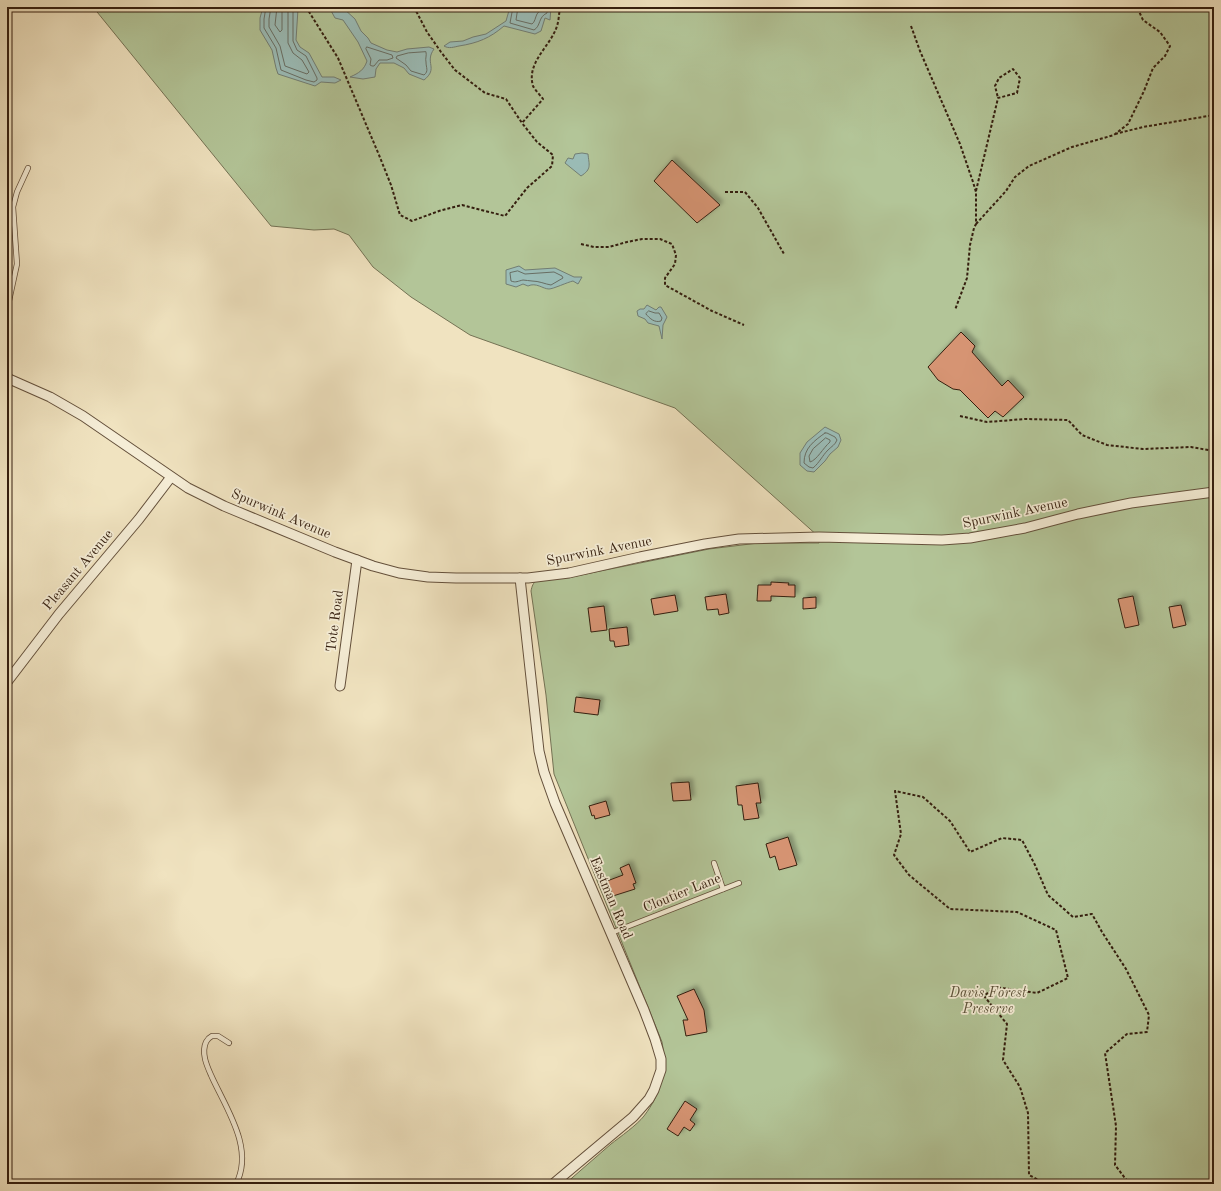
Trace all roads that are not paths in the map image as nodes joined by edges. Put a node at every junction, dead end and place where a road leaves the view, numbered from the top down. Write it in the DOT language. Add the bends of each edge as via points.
graph roads {
  1 [pos="28,168"];
  2 [pos="7,310"];
  3 [pos="7,378"];
  4 [pos="171,477"];
  5 [pos="1214,492"];
  6 [pos="357,560"];
  7 [pos="520,578"];
  8 [pos="7,682"];
  9 [pos="340,686"];
  10 [pos="714,863"];
  11 [pos="739,883"];
  12 [pos="723,889"];
  13 [pos="611,933"];
  14 [pos="229,1043"];
  15 [pos="236,1184"];
  16 [pos="553,1184"];
  1 -- 2 [label="lane" via="13,207 17,264"];
  3 -- 4 [label="street, Spurwink Avenue" via="84,416"];
  4 -- 6 [label="street, Spurwink Avenue" via="224,506"];
  4 -- 8 [label="street, Pleasant Avenue"];
  5 -- 7 [label="street, Spurwink Avenue" via="1131,503 970,538 739,539 640,557 569,574"];
  6 -- 7 [label="street, Spurwink Avenue" via="399,573 428,577"];
  6 -- 9 [label="street, Tote Road"];
  7 -- 13 [label="street, Eastman Road" via="539,751 544,772"];
  10 -- 12 [label="lane"];
  11 -- 12 [label="lane, Cloutier Lane"];
  12 -- 13 [label="lane, Cloutier Lane"];
  13 -- 16 [label="street, Eastman Road" via="655,1040 661,1059 661,1070 649,1099 632,1117"];
  14 -- 15 [label="lane" via="218,1036 212,1036 206,1042 204,1056 242,1146 243,1163"];
}
